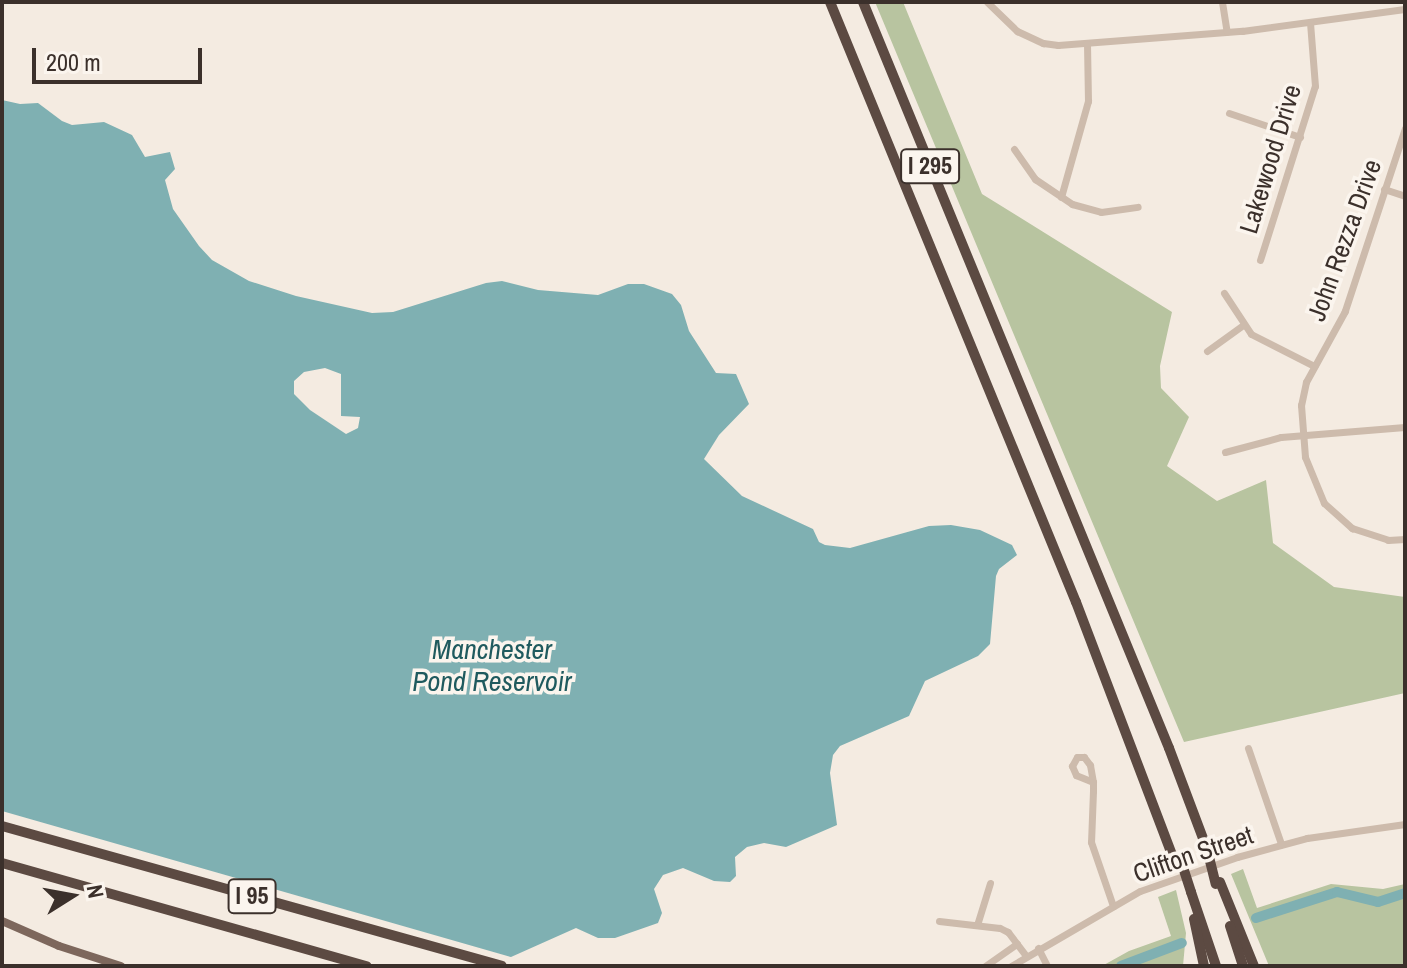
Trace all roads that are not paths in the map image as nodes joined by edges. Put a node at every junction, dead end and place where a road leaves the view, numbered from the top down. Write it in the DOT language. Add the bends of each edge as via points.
graph roads {
  1 [pos="830,2"];
  2 [pos="863,2"];
  3 [pos="987,2"];
  4 [pos="1222,2"];
  5 [pos="1405,9"];
  6 [pos="1310,22"];
  7 [pos="1227,32"];
  8 [pos="1087,44"];
  9 [pos="1229,113"];
  10 [pos="1405,128"];
  11 [pos="1300,137"];
  12 [pos="1014,149"];
  13 [pos="1384,189"];
  14 [pos="1405,196"];
  15 [pos="1061,197"];
  16 [pos="1138,207"];
  17 [pos="1260,260"];
  18 [pos="1224,293"];
  19 [pos="1243,325"];
  20 [pos="1207,351"];
  21 [pos="1314,366"];
  22 [pos="1405,427"];
  23 [pos="1302,435"];
  24 [pos="1225,452"];
  25 [pos="1405,539"];
  26 [pos="1248,748"];
  27 [pos="1093,782"];
  28 [pos="1405,824"];
  29 [pos="2,826"];
  30 [pos="1281,844"];
  31 [pos="2,863"];
  32 [pos="990,883"];
  33 [pos="1218,883"];
  34 [pos="1188,893"];
  35 [pos="1113,906"];
  36 [pos="2,921"];
  37 [pos="939,921"];
  38 [pos="977,925"];
  39 [pos="1017,944"];
  40 [pos="1038,948"];
  41 [pos="1026,956"];
  42 [pos="121,966"];
  43 [pos="367,966"];
  44 [pos="502,966"];
  45 [pos="985,966"];
  46 [pos="1011,966"];
  47 [pos="1047,966"];
  48 [pos="1204,966"];
  49 [pos="1216,966"];
  50 [pos="1243,966"];
  51 [pos="1254,966"];
  1 -- 34 [label="highway, I 295, bridge" via="1076,602"];
  2 -- 33 [label="highway, I 295, bridge" via="1169,748"];
  3 -- 8 [label="street" via="1031,39"];
  4 -- 7 [label="street"];
  5 -- 6 [label="street"];
  6 -- 7 [label="street"];
  6 -- 11 [label="street, Lakewood Drive" via="1315,86"];
  7 -- 8 [label="street"];
  8 -- 15 [label="street" via="1088,101"];
  9 -- 11 [label="street"];
  10 -- 13 [label="street, John Rezza Drive"];
  11 -- 17 [label="street, Lakewood Drive"];
  12 -- 15 [label="street" via="1035,179"];
  13 -- 14 [label="street"];
  13 -- 21 [label="street, John Rezza Drive" via="1345,311"];
  15 -- 16 [label="street" via="1101,212"];
  18 -- 19 [label="street"];
  19 -- 20 [label="street"];
  19 -- 21 [label="street" via="1261,342"];
  21 -- 23 [label="street, John Rezza Drive" via="1301,405"];
  22 -- 23 [label="street"];
  23 -- 24 [label="street" via="1264,439"];
  23 -- 25 [label="street, John Rezza Drive" via="1315,487 1330,509 1370,536"];
  26 -- 30 [label="street"];
  27 -- 35 [label="street" via="1091,842"];
  28 -- 30 [label="street, Clifton Street"];
  29 -- 44 [label="highway, I 95"];
  30 -- 35 [label="street, Clifton Street" via="1140,891"];
  31 -- 43 [label="highway, I 95"];
  32 -- 38 [label="street"];
  33 -- 50 [label="highway"];
  33 -- 51 [label="highway"];
  34 -- 48 [label="highway"];
  34 -- 49 [label="highway"];
  35 -- 40 [label="street, Clifton Street"];
  36 -- 42 [label="main road"];
  37 -- 38 [label="street"];
  38 -- 39 [label="street" via="1000,928"];
  39 -- 41 [label="street"];
  39 -- 45 [label="street"];
  40 -- 41 [label="street, Clifton Street"];
  40 -- 47 [label="street"];
  41 -- 46 [label="street, Clifton Street"];
}
